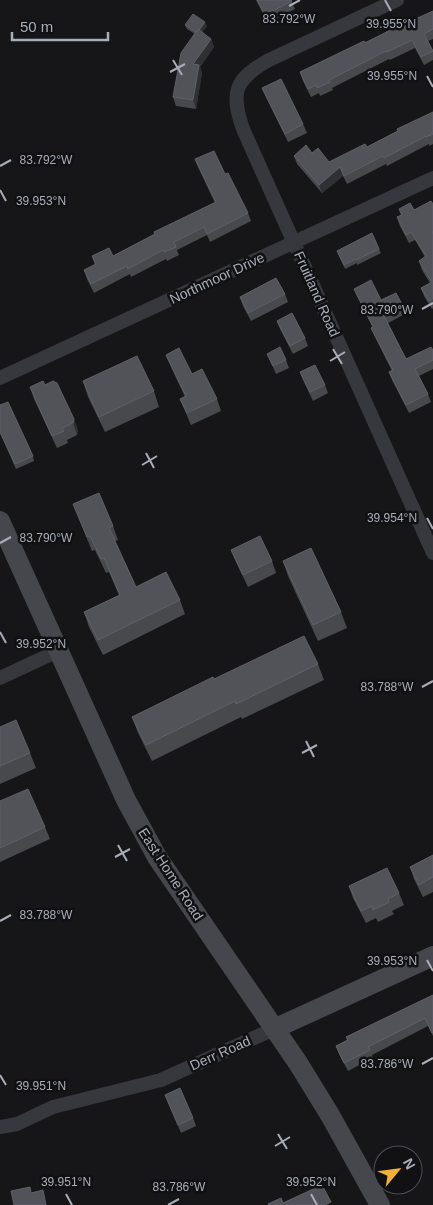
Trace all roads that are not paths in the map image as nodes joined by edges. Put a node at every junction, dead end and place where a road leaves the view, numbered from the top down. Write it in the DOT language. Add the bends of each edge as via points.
graph roads {
  1 [pos="397,0"];
  2 [pos="433,178"];
  3 [pos="294,242"];
  4 [pos="0,378"];
  5 [pos="0,522"];
  6 [pos="429,535"];
  7 [pos="433,553"];
  8 [pos="58,651"];
  9 [pos="0,678"];
  10 [pos="433,956"];
  11 [pos="276,1028"];
  12 [pos="0,1127"];
  13 [pos="380,1205"];
  1 -- 3 [label="street, Fruitland Road" via="269,60 251,70 239,86 236,105 239,117"];
  2 -- 3 [label="street, Northmoor Drive"];
  3 -- 4 [label="street, Northmoor Drive"];
  3 -- 6 [label="street, Fruitland Road"];
  5 -- 8 [label="street, East Home Road"];
  6 -- 7 [label="street, Fruitland Road"];
  8 -- 9 [label="street"];
  8 -- 11 [label="street, East Home Road" via="126,800 156,857"];
  10 -- 11 [label="street, Derr Road"];
  11 -- 12 [label="street, Derr Road" via="161,1080 53,1107 17,1124"];
  11 -- 13 [label="street, East Home Road"];
}
